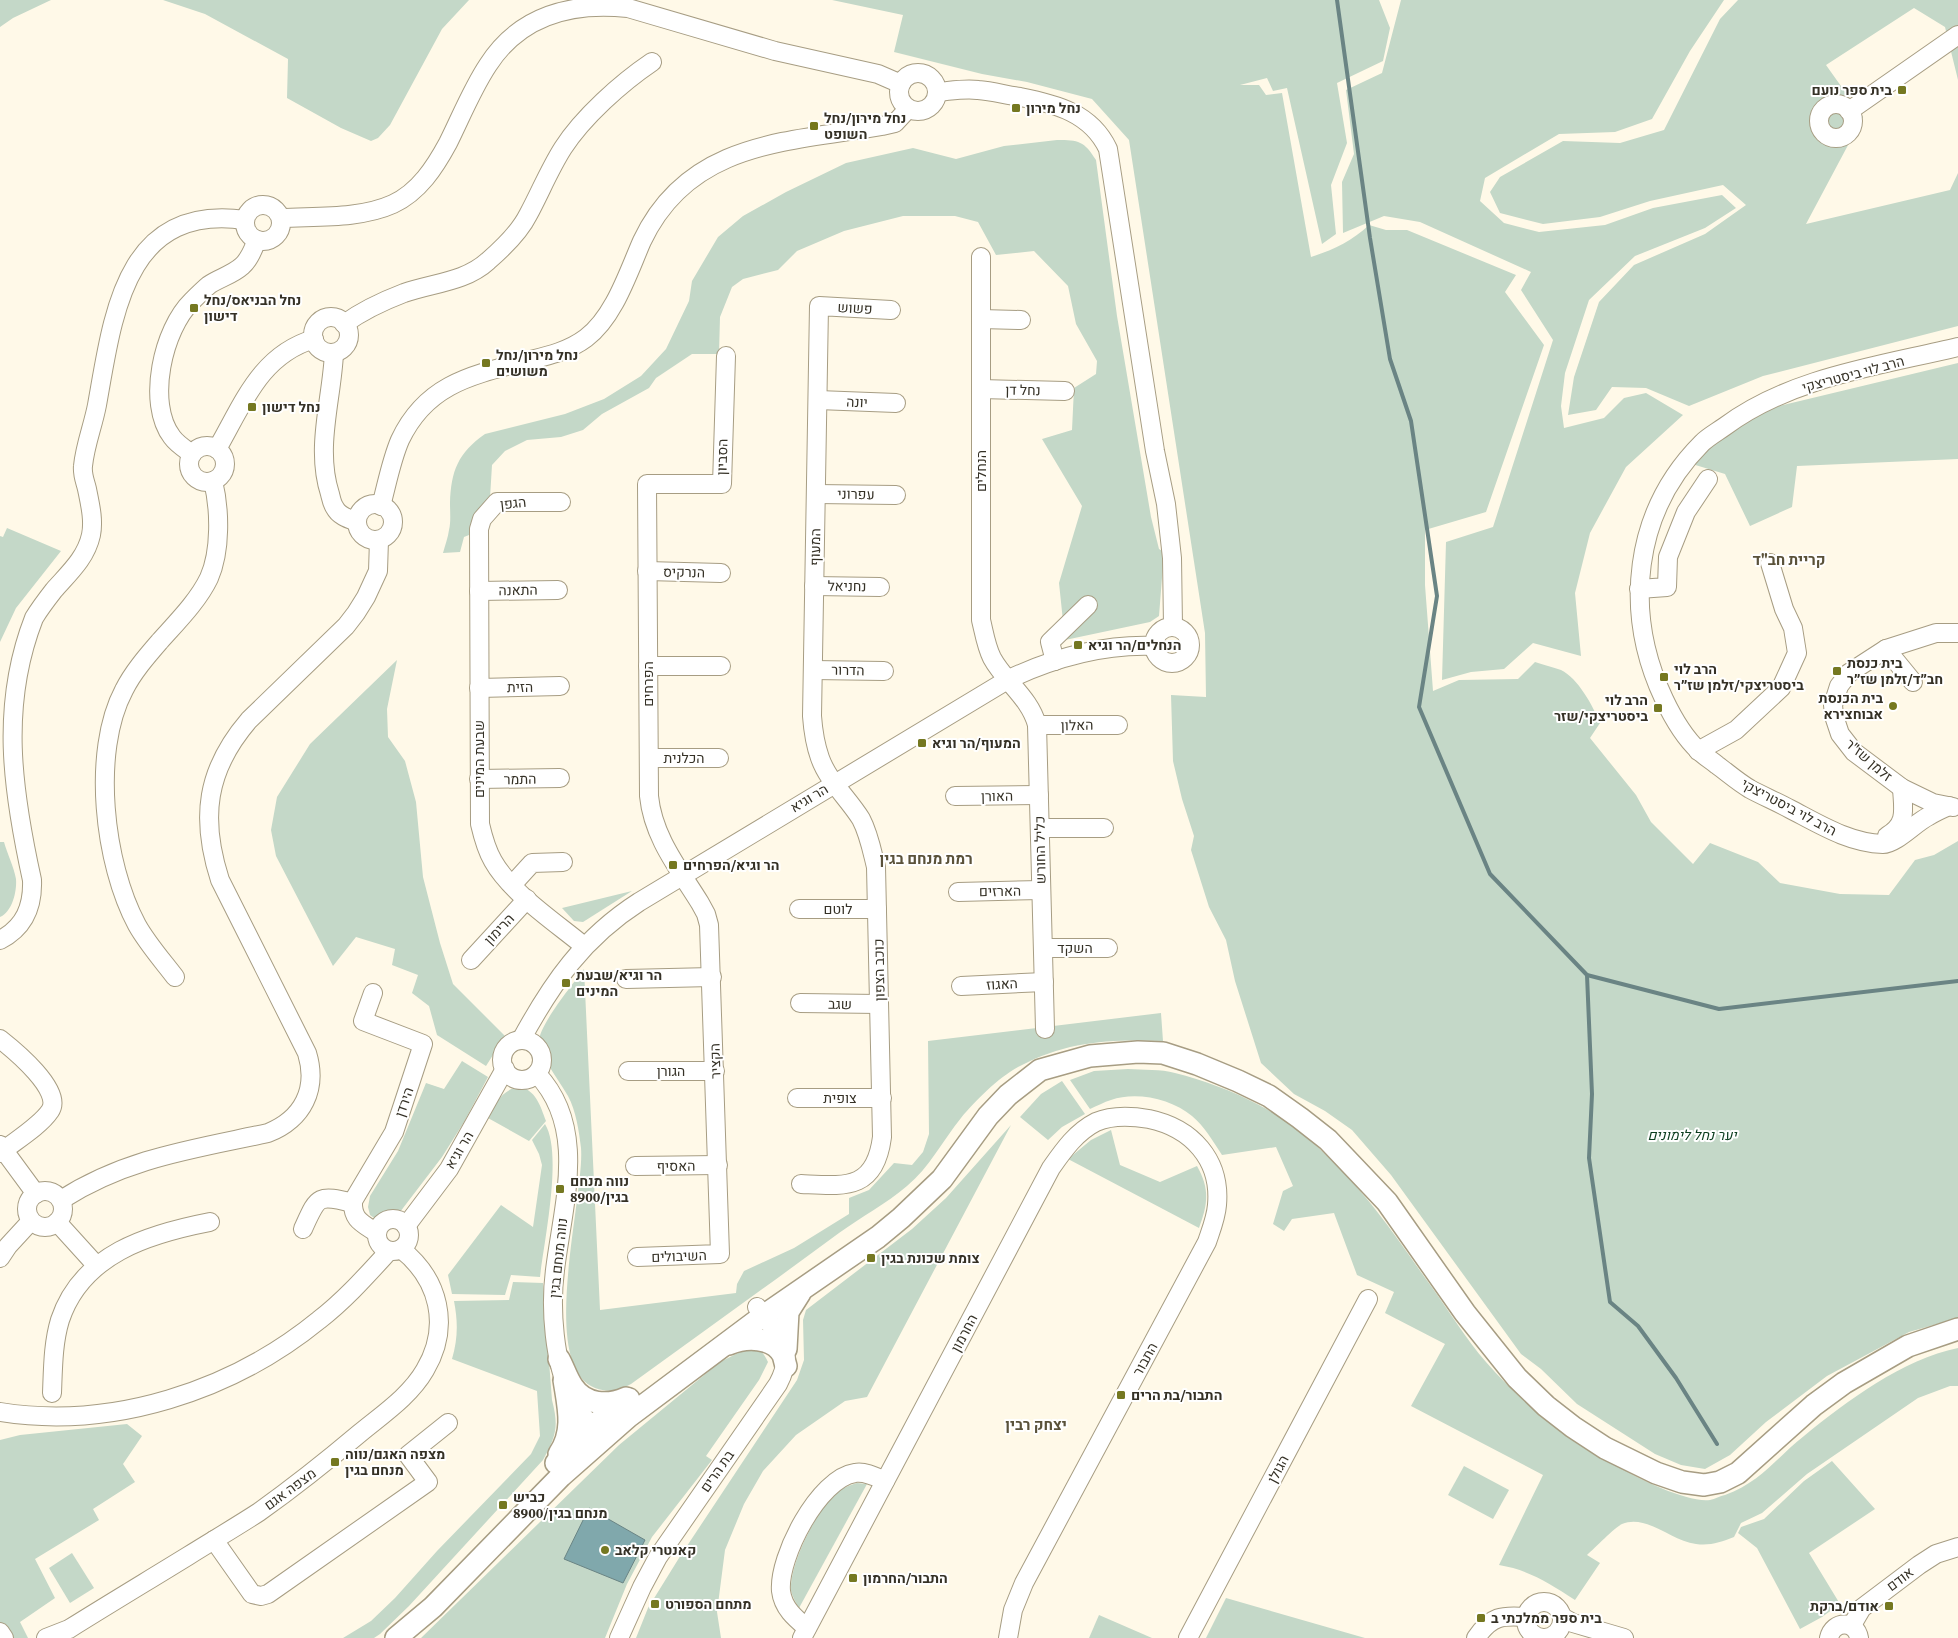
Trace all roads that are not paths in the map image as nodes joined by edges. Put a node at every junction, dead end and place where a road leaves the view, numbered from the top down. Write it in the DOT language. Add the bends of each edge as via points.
graph roads {
  1 [pos="1958,35"];
  2 [pos="652,62"];
  3 [pos="901,84"];
  4 [pos="936,92"];
  5 [pos="908,110"];
  6 [pos="1849,111"];
  7 [pos="281,218"];
  8 [pos="245,220"];
  9 [pos="257,240"];
  10 [pos="981,256"];
  11 [pos="820,306"];
  12 [pos="891,310"];
  13 [pos="981,318"];
  14 [pos="1021,320"];
  15 [pos="344,324"];
  16 [pos="314,339"];
  17 [pos="1958,347"];
  18 [pos="334,353"];
  19 [pos="726,356"];
  20 [pos="981,389"];
  21 [pos="1065,391"];
  22 [pos="818,400"];
  23 [pos="896,404"];
  24 [pos="217,449"];
  25 [pos="192,454"];
  26 [pos="1708,479"];
  27 [pos="212,481"];
  28 [pos="647,484"];
  29 [pos="816,494"];
  30 [pos="896,495"];
  31 [pos="561,502"];
  32 [pos="381,506"];
  33 [pos="357,522"];
  34 [pos="479,529"];
  35 [pos="379,540"];
  36 [pos="1770,563"];
  37 [pos="648,571"];
  38 [pos="721,573"];
  39 [pos="814,586"];
  40 [pos="880,587"];
  41 [pos="1639,589"];
  42 [pos="558,590"];
  43 [pos="479,591"];
  44 [pos="1088,605"];
  45 [pos="1173,626"];
  46 [pos="1958,633"];
  47 [pos="1154,646"];
  48 [pos="1886,649"];
  49 [pos="1055,661"];
  50 [pos="648,666"];
  51 [pos="721,666"];
  52 [pos="813,670"];
  53 [pos="884,671"];
  54 [pos="1007,680"];
  55 [pos="1913,682"];
  56 [pos="560,686"];
  57 [pos="479,688"];
  58 [pos="1037,725"];
  59 [pos="1118,725"];
  60 [pos="1698,751"];
  61 [pos="649,758"];
  62 [pos="719,758"];
  63 [pos="560,778"];
  64 [pos="479,779"];
  65 [pos="833,783"];
  66 [pos="1902,788"];
  67 [pos="1039,795"];
  68 [pos="956,796"];
  69 [pos="1954,807"];
  70 [pos="1040,828"];
  71 [pos="1104,828"];
  72 [pos="1874,842"];
  73 [pos="562,862"];
  74 [pos="683,875"];
  75 [pos="512,885"];
  76 [pos="1041,890"];
  77 [pos="958,892"];
  78 [pos="527,899"];
  79 [pos="799,909"];
  80 [pos="877,909"];
  81 [pos="0,940"];
  82 [pos="584,946"];
  83 [pos="1042,948"];
  84 [pos="1108,948"];
  85 [pos="471,960"];
  86 [pos="174,977"];
  87 [pos="712,977"];
  88 [pos="626,979"];
  89 [pos="1044,982"];
  90 [pos="960,986"];
  91 [pos="373,993"];
  92 [pos="800,1003"];
  93 [pos="879,1004"];
  94 [pos="1045,1029"];
  95 [pos="0,1039"];
  96 [pos="521,1040"];
  97 [pos="504,1070"];
  98 [pos="628,1071"];
  99 [pos="715,1071"];
  100 [pos="536,1074"];
  101 [pos="798,1098"];
  102 [pos="882,1098"];
  103 [pos="1186,1133"];
  104 [pos="1,1149"];
  105 [pos="718,1165"];
  106 [pos="635,1166"];
  107 [pos="942,1179"];
  108 [pos="801,1184"];
  109 [pos="36,1194"];
  110 [pos="61,1200"];
  111 [pos="353,1203"];
  112 [pos="31,1221"];
  113 [pos="57,1222"];
  114 [pos="210,1222"];
  115 [pos="406,1226"];
  116 [pos="303,1228"];
  117 [pos="377,1233"];
  118 [pos="395,1250"];
  119 [pos="720,1254"];
  120 [pos="637,1257"];
  121 [pos="0,1258"];
  122 [pos="96,1266"];
  123 [pos="802,1289"];
  124 [pos="1368,1299"];
  125 [pos="760,1312"];
  126 [pos="1958,1328"];
  127 [pos="722,1347"];
  128 [pos="786,1357"];
  129 [pos="559,1359"];
  130 [pos="564,1380"];
  131 [pos="639,1391"];
  132 [pos="52,1392"];
  133 [pos="0,1412"];
  134 [pos="448,1423"];
  135 [pos="597,1432"];
  136 [pos="538,1480"];
  137 [pos="885,1481"];
  138 [pos="214,1540"];
  139 [pos="1958,1547"];
  140 [pos="1526,1617"];
  141 [pos="1562,1617"];
  142 [pos="0,1632"];
  143 [pos="1856,1632"];
  144 [pos="804,1633"];
  145 [pos="4,1638"];
  146 [pos="46,1638"];
  147 [pos="389,1638"];
  148 [pos="396,1638"];
  149 [pos="619,1638"];
  150 [pos="1008,1638"];
  151 [pos="1188,1638"];
  152 [pos="1476,1638"];
  153 [pos="1624,1638"];
  154 [pos="1830,1638"];
  1 -- 6 [label="street"];
  2 -- 15 [label="street" via="620,85 576,131 552,167 528,217 486,262 462,277 404,293"];
  3 -- 4 [label="street" via="908,75 921,73 934,82"];
  3 -- 5 [label="street" via="899,99"];
  3 -- 7 [label="street" via="878,74 775,51 628,8 590,6 559,12 537,21 498,52 475,87 440,158 428,176 402,198 393,204 358,214"];
  4 -- 5 [label="street" via="936,98 927,110"];
  4 -- 45 [label="street" via="977,90 1046,102 1090,123 1108,149 1166,504 1172,558"];
  5 -- 32 [label="street" via="895,123 743,152 725,158 687,183 658,213 611,308 592,333 554,354 467,377 428,402 400,441"];
  7 -- 8 [label="street" via="275,209 262,204 249,210"];
  7 -- 9 [label="street" via="280,230 274,238"];
  8 -- 9 [label="street" via="248,234"];
  8 -- 81 [label="street" via="206,218 172,229 143,254 123,288 107,345 82,469 92,520 89,543 79,562 43,604 23,637 9,676 5,699 5,748 33,895 22,922"];
  9 -- 25 [label="street" via="242,267 208,286 190,302 176,322 166,348 160,373 159,397 163,417 171,436"];
  10 -- 13 [label="street, הנחלים"];
  11 -- 12 [label="street, פשוש"];
  11 -- 22 [label="street, המעוף"];
  13 -- 14 [label="street"];
  13 -- 20 [label="street, הנחלים"];
  15 -- 16 [label="street" via="336,318 326,318 314,330"];
  15 -- 18 [label="street" via="348,331 347,344"];
  16 -- 18 [label="street" via="320,350"];
  16 -- 24 [label="street" via="289,348 276,357 254,385"];
  17 -- 41 [label="street, הרב לוי ביסטריצקי" via="1825,379 1770,399 1734,419 1703,442 1682,466 1654,513 1640,568"];
  18 -- 33 [label="street" via="324,464 334,508 345,518"];
  19 -- 28 [label="street, הסביון" via="722,484"];
  20 -- 21 [label="street, נחל דן"];
  20 -- 54 [label="street, הנחלים" via="981,620 991,657"];
  22 -- 23 [label="street, יונה"];
  22 -- 29 [label="street, המעוף"];
  24 -- 25 [label="street" via="205,446"];
  24 -- 27 [label="street" via="226,463 222,475"];
  25 -- 27 [label="street" via="190,466 194,476 202,481"];
  26 -- 41 [label="street" via="1686,512 1668,557 1666,587"];
  27 -- 86 [label="street" via="218,510 216,553 210,577 124,689 112,718 106,754 108,835 115,870 137,926"];
  28 -- 37 [label="street, הפרחים"];
  29 -- 30 [label="street, עפרוני"];
  29 -- 39 [label="street, המעוף"];
  31 -- 34 [label="street, הגפן" via="497,502 482,519"];
  32 -- 33 [label="street" via="363,509"];
  32 -- 35 [label="street" via="390,513 392,524 388,534"];
  33 -- 35 [label="street" via="365,538"];
  34 -- 43 [label="street, שבעת המינים"];
  35 -- 110 [label="street" via="378,571 366,597 346,626 238,732 218,769 209,810 211,853 220,880 307,1053 311,1076 306,1099 294,1116 273,1131 124,1168 83,1186"];
  36 -- 60 [label="street" via="1793,628 1797,653 1782,688 1736,730"];
  37 -- 38 [label="street, הנרקיס"];
  37 -- 50 [label="street, הפרחים"];
  39 -- 40 [label="street, נחניאל"];
  39 -- 52 [label="street, המעוף"];
  41 -- 60 [label="street, הרב לוי ביסטריצקי" via="1644,637 1653,676 1671,714"];
  42 -- 43 [label="street, התאנה"];
  43 -- 57 [label="street, שבעת המינים"];
  44 -- 49 [label="street" via="1050,642"];
  45 -- 47 [label="street" via="1157,634"];
  45 -- 47 [label="street" via="1185,631 1190,639 1187,656 1180,662 1168,663 1158,657"];
  46 -- 48 [label="street, זלמן שז\"ר" via="1936,633"];
  47 -- 49 [label="street, הר וגיא" via="1114,647"];
  48 -- 55 [label="street"];
  48 -- 66 [label="street, זלמן שז\"ר" via="1849,673 1839,686 1833,705 1834,716 1840,734 1854,752"];
  49 -- 54 [label="street, הר וגיא"];
  50 -- 51 [label="street"];
  50 -- 61 [label="street, הפרחים"];
  52 -- 53 [label="street, הדרור"];
  52 -- 65 [label="street, המעוף" via="814,738 820,759"];
  54 -- 58 [label="street, כליל החורש" via="1027,704"];
  54 -- 65 [label="street, הר וגיא"];
  56 -- 57 [label="street, הזית"];
  57 -- 64 [label="street, שבעת המינים"];
  58 -- 59 [label="street, האלון"];
  58 -- 67 [label="street, כליל החורש"];
  60 -- 72 [label="street, הרב לוי ביסטריצקי" via="1748,788 1830,830 1852,839"];
  61 -- 62 [label="street, הכלנית"];
  61 -- 74 [label="street, הפרחים" via="651,815 657,832"];
  63 -- 64 [label="street, התמר"];
  64 -- 75 [label="street, שבעת המינים" via="480,824 485,845"];
  65 -- 74 [label="street, הר וגיא"];
  65 -- 80 [label="street, כוכב הצפון" via="867,833 876,867"];
  66 -- 69 [label="street, זלמן שז\"ר" via="1932,803"];
  66 -- 72 [label="street" via="1904,814 1901,823 1896,830"];
  67 -- 68 [label="street, האורן"];
  67 -- 70 [label="street, כליל החורש"];
  69 -- 72 [label="street, הרב לוי ביסטריצקי" via="1927,816 1885,844"];
  70 -- 71 [label="street"];
  70 -- 76 [label="street, כליל החורש"];
  73 -- 75 [label="street" via="532,864"];
  74 -- 82 [label="street, הר וגיא" via="628,909"];
  74 -- 87 [label="street, הקציר" via="706,914 711,938"];
  75 -- 78 [label="street, שבעת המינים"];
  76 -- 77 [label="street, הארזים"];
  76 -- 83 [label="street, כליל החורש"];
  78 -- 82 [label="street, שבעת המינים"];
  78 -- 85 [label="street, הרימון"];
  79 -- 80 [label="street, לוטם"];
  80 -- 93 [label="street, כוכב הצפון"];
  82 -- 96 [label="street, הר וגיא" via="550,989"];
  83 -- 84 [label="street, השקד"];
  83 -- 89 [label="street, כליל החורש"];
  87 -- 88 [label="street"];
  87 -- 99 [label="street, הקציר"];
  89 -- 90 [label="street, האגוז"];
  89 -- 94 [label="street, כליל החורש"];
  91 -- 111 [label="street, הירדן" via="363,1021 423,1044 394,1132"];
  92 -- 93 [label="street, שגב"];
  93 -- 102 [label="street, כוכב הצפון"];
  95 -- 104 [label="street" via="46,1084 53,1102 52,1110 41,1120"];
  96 -- 97 [label="street" via="513,1042 504,1052"];
  96 -- 100 [label="street" via="532,1042 541,1052 542,1065"];
  97 -- 100 [label="street" via="522,1080"];
  97 -- 115 [label="street, הר וגיא" via="449,1169"];
  98 -- 99 [label="street, הגורן"];
  99 -- 105 [label="street, הקציר"];
  100 -- 129 [label="street, נווה מנחם בגין" via="556,1099 567,1138 568,1179 553,1299"];
  101 -- 102 [label="street, צופית"];
  102 -- 108 [label="street, כוכב הצפון" via="880,1155 866,1176 837,1186"];
  103 -- 137 [label="street, החרמון" via="1155,1120 1134,1116 1096,1122 1069,1143 1051,1168"];
  103 -- 150 [label="street, התבור" via="1204,1154 1216,1184 1216,1213 1207,1242 1024,1583 1013,1610"];
  104 -- 109 [label="street"];
  105 -- 106 [label="street, האסיף"];
  105 -- 119 [label="street, הקציר"];
  107 -- 123 [label="main road" via="878,1237"];
  107 -- 125 [label="main road" via="916,1194"];
  107 -- 126 [label="main road" via="988,1116 1040,1070 1090,1056 1138,1052 1163,1053 1197,1064 1269,1096 1328,1140 1388,1202 1476,1328 1517,1378 1546,1406 1605,1448 1682,1482 1704,1485 1738,1473 1814,1405 1844,1383 1908,1346"];
  109 -- 110 [label="street" via="50,1191"];
  109 -- 112 [label="street" via="27,1206"];
  110 -- 113 [label="street" via="62,1213"];
  111 -- 116 [label="street" via="333,1198 319,1200"];
  111 -- 117 [label="street" via="356,1218"];
  112 -- 113 [label="street" via="47,1227"];
  112 -- 121 [label="street"];
  113 -- 122 [label="street"];
  114 -- 122 [label="street" via="143,1240"];
  115 -- 117 [label="street" via="400,1220 389,1220 380,1225"];
  115 -- 118 [label="street" via="409,1233 407,1244"];
  117 -- 118 [label="street" via="380,1245"];
  118 -- 133 [label="street" via="298,1337 268,1357 216,1383 165,1401 99,1413 43,1416"];
  118 -- 138 [label="street, מצפה אגם" via="422,1269 430,1281 439,1310 437,1341 425,1370 407,1394 313,1473"];
  119 -- 120 [label="street, השיבולים"];
  122 -- 132 [label="street" via="76,1289 60,1320"];
  123 -- 125 [label="main road"];
  123 -- 128 [label="main road" via="788,1312"];
  124 -- 151 [label="street, הגולן"];
  125 -- 127 [label="main road"];
  125 -- 128 [label="street"];
  125 -- 131 [label="main road"];
  127 -- 128 [label="main road" via="738,1340 757,1339 777,1348"];
  127 -- 135 [label="main road" via="628,1416"];
  128 -- 149 [label="street, בת הרים" via="778,1384 658,1557"];
  129 -- 130 [label="street, נווה מנחם בגין"];
  129 -- 131 [label="main road" via="574,1388 589,1400 620,1401"];
  130 -- 135 [label="street, נווה מנחם בגין" via="570,1397"];
  130 -- 136 [label="main road" via="570,1416 567,1439 561,1452"];
  131 -- 135 [label="main road"];
  134 -- 138 [label="street" via="408,1455 428,1482 268,1594 252,1594"];
  135 -- 136 [label="main road"];
  135 -- 148 [label="main road" via="561,1476 433,1607"];
  136 -- 147 [label="main road"];
  137 -- 144 [label="street, החרמון"];
  137 -- 144 [label="street" via="856,1473 844,1477 830,1485 802,1523 791,1546 781,1591 785,1604"];
  138 -- 146 [label="street, מצפה אגם" via="69,1629"];
  139 -- 143 [label="street, אודם" via="1936,1554 1862,1608"];
  140 -- 141 [label="street" via="1532,1606 1547,1602 1558,1608"];
  140 -- 141 [label="street" via="1530,1632 1546,1638 1559,1629"];
  140 -- 152 [label="street" via="1494,1619"];
  141 -- 153 [label="street"];
  142 -- 145 [label="street"];
  143 -- 154 [label="street" via="1847,1624 1838,1625"];
}
